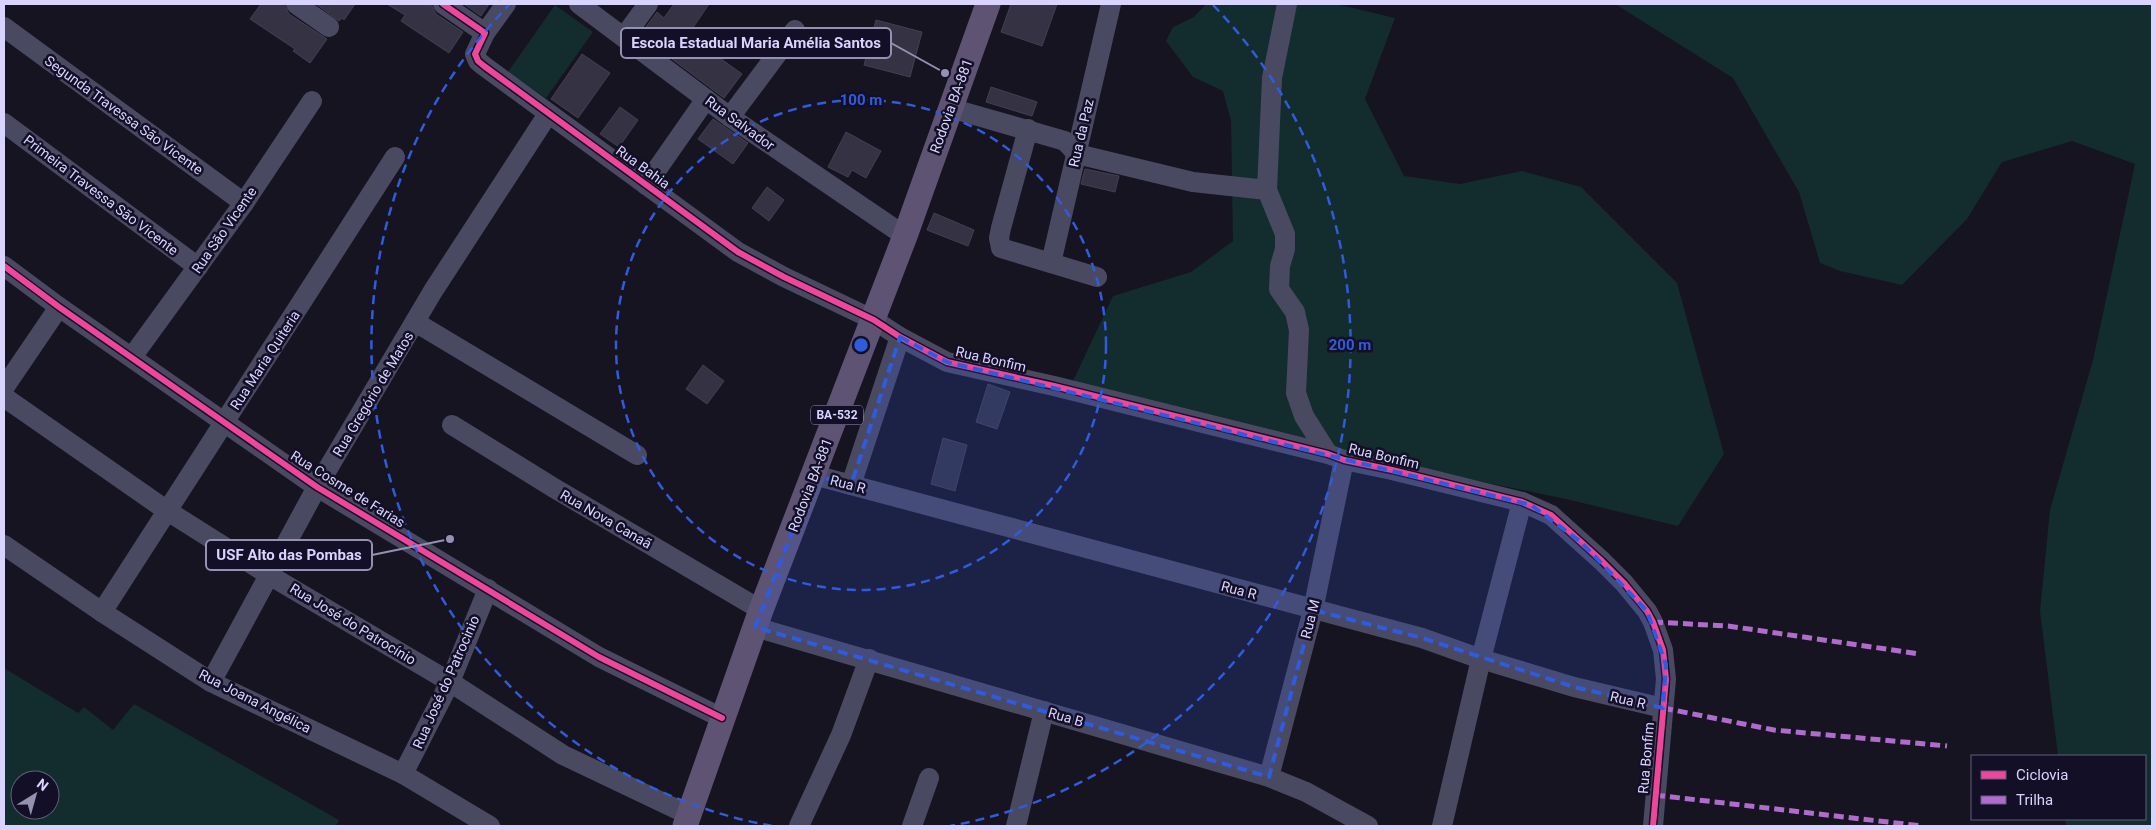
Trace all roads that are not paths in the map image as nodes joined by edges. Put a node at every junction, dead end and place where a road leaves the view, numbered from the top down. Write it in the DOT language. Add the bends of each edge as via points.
graph roads {
  1 [pos="296,4"];
  2 [pos="443,4"];
  3 [pos="506,4"];
  4 [pos="579,4"];
  5 [pos="648,4"];
  6 [pos="988,4"];
  7 [pos="1111,4"];
  8 [pos="1287,4"];
  9 [pos="4,27"];
  10 [pos="329,28"];
  11 [pos="795,30"];
  12 [pos="485,33"];
  13 [pos="624,37"];
  14 [pos="706,99"];
  15 [pos="312,101"];
  16 [pos="950,108"];
  17 [pos="548,114"];
  18 [pos="730,117"];
  19 [pos="4,123"];
  20 [pos="1028,129"];
  21 [pos="1077,154"];
  22 [pos="396,157"];
  23 [pos="646,185"];
  24 [pos="1267,190"];
  25 [pos="244,202"];
  26 [pos="905,236"];
  27 [pos="1050,263"];
  28 [pos="4,266"];
  29 [pos="198,267"];
  30 [pos="1097,277"];
  31 [pos="59,308"];
  32 [pos="874,320"];
  33 [pos="415,322"];
  34 [pos="900,337"];
  35 [pos="132,357"];
  36 [pos="4,388"];
  37 [pos="4,397"];
  38 [pos="224,423"];
  39 [pos="452,425"];
  40 [pos="637,455"];
  41 [pos="1336,457"];
  42 [pos="814,475"];
  43 [pos="851,485"];
  44 [pos="318,487"];
  45 [pos="1522,502"];
  46 [pos="166,510"];
  47 [pos="4,545"];
  48 [pos="269,575"];
  49 [pos="488,589"];
  50 [pos="1313,610"];
  51 [pos="102,612"];
  52 [pos="758,618"];
  53 [pos="869,659"];
  54 [pos="1480,659"];
  55 [pos="211,682"];
  56 [pos="450,682"];
  57 [pos="1662,708"];
  58 [pos="1044,711"];
  59 [pos="722,718"];
  60 [pos="403,774"];
  61 [pos="1269,777"];
  62 [pos="929,778"];
  63 [pos="687,821"];
  64 [pos="490,826"];
  65 [pos="799,826"];
  66 [pos="912,826"];
  67 [pos="1016,826"];
  68 [pos="1368,826"];
  69 [pos="1442,826"];
  70 [pos="1653,826"];
  1 -- 10 [label="street"];
  2 -- 12 [label="street"];
  3 -- 12 [label="street, Rua Bahia"];
  4 -- 13 [label="street, Rua Salvador"];
  5 -- 13 [label="street"];
  6 -- 16 [label="main road, Rodovia BA-881 / BA-532"];
  7 -- 21 [label="street, Rua da Paz"];
  8 -- 24 [label="street" via="1272,78"];
  9 -- 25 [label="street, Segunda Travessa São Vicente"];
  11 -- 18 [label="street"];
  12 -- 17 [label="street, Rua Bahia" via="475,54 478,61"];
  13 -- 14 [label="street, Rua Salvador"];
  14 -- 18 [label="street, Rua Salvador"];
  14 -- 23 [label="street"];
  15 -- 25 [label="street, Rua São Vicente"];
  16 -- 20 [label="street"];
  16 -- 26 [label="main road, Rodovia BA-881 / BA-532"];
  17 -- 23 [label="street, Rua Bahia"];
  17 -- 33 [label="street, Rua Gregório de Matos"];
  18 -- 26 [label="street, Rua Salvador"];
  19 -- 29 [label="street, Primeira Travessa São Vicente"];
  20 -- 21 [label="street" via="1065,141"];
  20 -- 27 [label="street" via="1001,228 1000,246"];
  21 -- 24 [label="street" via="1193,182"];
  21 -- 27 [label="street, Rua da Paz"];
  22 -- 38 [label="street, Rua Maria Quiteria"];
  23 -- 32 [label="street, Rua Bahia" via="738,252"];
  24 -- 41 [label="street" via="1285,234 1279,289 1294,312 1299,330 1296,393 1304,416"];
  25 -- 29 [label="street, Rua São Vicente"];
  26 -- 32 [label="main road, Rodovia BA-881 / BA-532"];
  27 -- 30 [label="street"];
  28 -- 31 [label="street, Rua Cosme de Farias"];
  29 -- 35 [label="street, Rua São Vicente"];
  31 -- 35 [label="street, Rua Cosme de Farias"];
  31 -- 36 [label="street"];
  32 -- 34 [label="street, Rua Bonfim"];
  32 -- 42 [label="main road, Rodovia BA-881 / BA-532"];
  33 -- 40 [label="street"];
  33 -- 44 [label="street, Rua Gregório de Matos"];
  34 -- 41 [label="street, Rua Bonfim" via="947,362"];
  34 -- 43 [label="street"];
  35 -- 38 [label="street, Rua Cosme de Farias"];
  37 -- 46 [label="street, Rua José do Patrocínio"];
  38 -- 44 [label="street, Rua Cosme de Farias"];
  38 -- 46 [label="street, Rua Maria Quiteria"];
  39 -- 52 [label="street, Rua Nova Canaã"];
  41 -- 45 [label="street, Rua Bonfim"];
  41 -- 50 [label="street, Rua M"];
  42 -- 43 [label="street, Rua R"];
  42 -- 52 [label="main road, Rodovia BA-881 / BA-532"];
  43 -- 50 [label="street, Rua R"];
  44 -- 48 [label="street, Rua Gregório de Matos"];
  44 -- 49 [label="street, Rua Cosme de Farias"];
  45 -- 54 [label="street"];
  45 -- 57 [label="street, Rua Bonfim" via="1551,516 1581,542 1624,583 1647,611 1659,636 1666,665"];
  46 -- 48 [label="street, Rua José do Patrocínio"];
  46 -- 51 [label="street, Rua Maria Quiteria"];
  47 -- 51 [label="street, Rua Joana Angélica"];
  48 -- 55 [label="street, Rua Gregório de Matos"];
  48 -- 56 [label="street, Rua José do Patrocínio"];
  49 -- 56 [label="street, Rua José do Patrocinio"];
  49 -- 59 [label="street, Rua Cosme de Farias" via="599,657"];
  50 -- 54 [label="street, Rua R" via="1422,638"];
  50 -- 61 [label="street, Rua M"];
  51 -- 55 [label="street, Rua Joana Angélica"];
  52 -- 53 [label="street, Rua B"];
  52 -- 59 [label="main road, Rodovia BA-881 / BA-532"];
  53 -- 58 [label="street, Rua B"];
  53 -- 65 [label="street" via="841,735"];
  54 -- 57 [label="street, Rua R" via="1574,687"];
  54 -- 69 [label="street"];
  55 -- 60 [label="street, Rua Joana Angélica"];
  56 -- 60 [label="street, Rua José do Patrocinio"];
  56 -- 63 [label="street, Rua José do Patrocínio" via="563,756"];
  57 -- 70 [label="street, Rua Bonfim"];
  58 -- 61 [label="street, Rua B"];
  58 -- 67 [label="street"];
  59 -- 63 [label="main road, Rodovia BA-881 / BA-532"];
  60 -- 64 [label="street, Rua Joana Angélica"];
  61 -- 68 [label="street, Rua B" via="1306,792"];
  62 -- 66 [label="street"];
}
